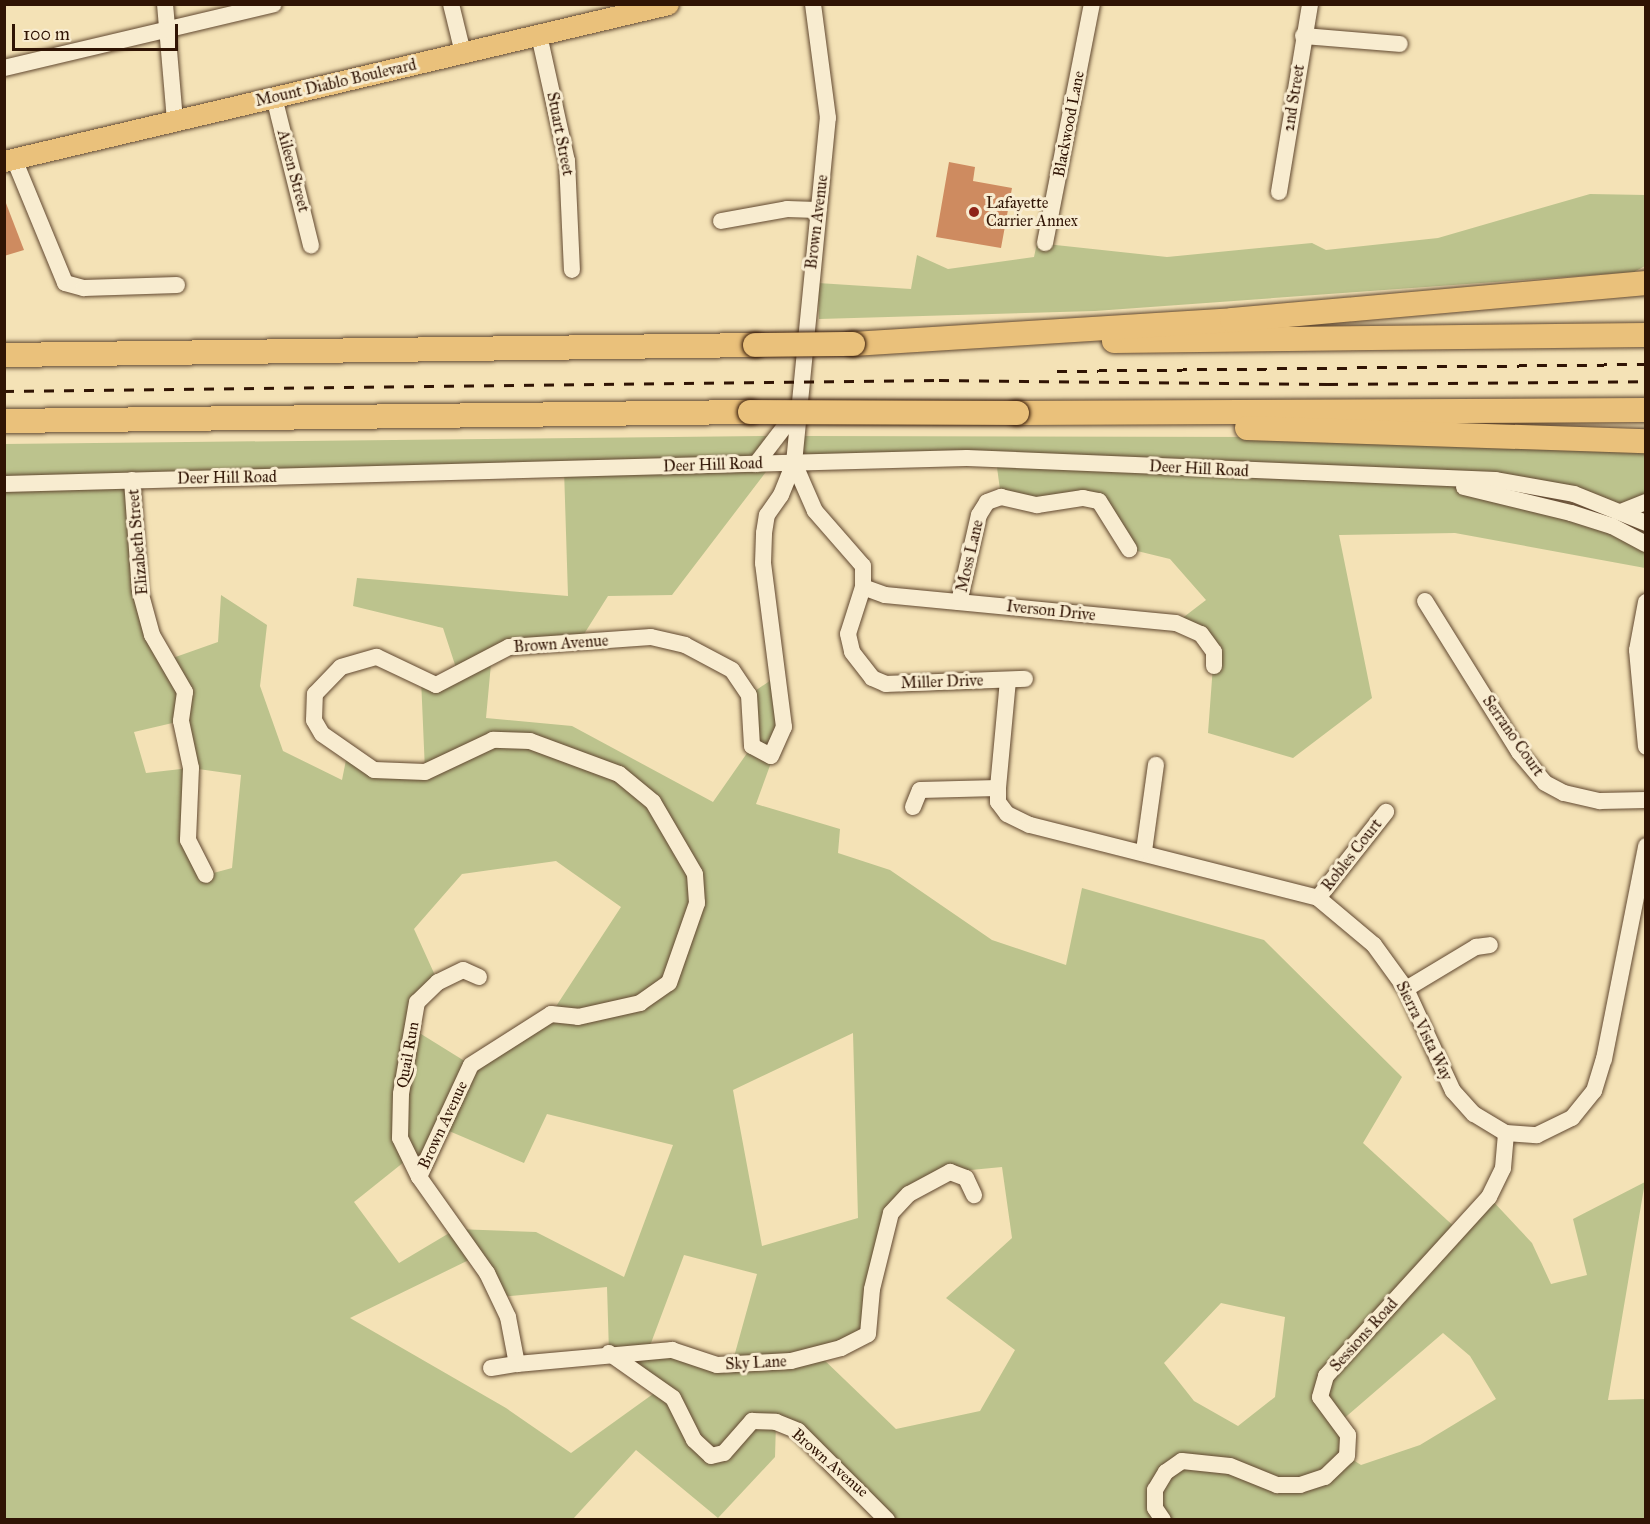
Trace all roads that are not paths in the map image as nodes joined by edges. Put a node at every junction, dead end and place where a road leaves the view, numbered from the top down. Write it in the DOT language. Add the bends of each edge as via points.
graph roads {
  1 [pos="165,4"];
  2 [pos="274,4"];
  3 [pos="451,4"];
  4 [pos="668,4"];
  5 [pos="813,4"];
  6 [pos="1092,4"];
  7 [pos="1310,4"];
  8 [pos="628,9"];
  9 [pos="167,30"];
  10 [pos="539,34"];
  11 [pos="1303,36"];
  12 [pos="1400,44"];
  13 [pos="463,53"];
  14 [pos="4,68"];
  15 [pos="274,98"];
  16 [pos="175,121"];
  17 [pos="9,160"];
  18 [pos="1279,192"];
  19 [pos="817,210"];
  20 [pos="721,221"];
  21 [pos="1045,243"];
  22 [pos="311,245"];
  23 [pos="572,270"];
  24 [pos="1644,284"];
  25 [pos="177,285"];
  26 [pos="1642,335"];
  27 [pos="939,340"];
  28 [pos="4,355"];
  29 [pos="797,410"];
  30 [pos="1636,410"];
  31 [pos="1062,413"];
  32 [pos="4,421"];
  33 [pos="1642,441"];
  34 [pos="794,463"];
  35 [pos="756,464"];
  36 [pos="1421,479"];
  37 [pos="132,480"];
  38 [pos="4,484"];
  39 [pos="1646,502"];
  40 [pos="1621,512"];
  41 [pos="1646,523"];
  42 [pos="1646,544"];
  43 [pos="1129,549"];
  44 [pos="863,587"];
  45 [pos="1425,601"];
  46 [pos="959,602"];
  47 [pos="1646,602"];
  48 [pos="1214,666"];
  49 [pos="1646,747"];
  50 [pos="1156,765"];
  51 [pos="998,788"];
  52 [pos="1646,800"];
  53 [pos="913,807"];
  54 [pos="1386,812"];
  55 [pos="1646,846"];
  56 [pos="1144,851"];
  57 [pos="206,875"];
  58 [pos="1318,898"];
  59 [pos="1490,945"];
  60 [pos="479,977"];
  61 [pos="1406,989"];
  62 [pos="1506,1133"];
  63 [pos="419,1177"];
  64 [pos="974,1195"];
  65 [pos="609,1353"];
  66 [pos="516,1364"];
  67 [pos="492,1368"];
  68 [pos="887,1520"];
  69 [pos="1163,1520"];
  1 -- 9 [label="street"];
  2 -- 9 [label="street"];
  3 -- 13 [label="street"];
  4 -- 8 [label="main road, Mount Diablo Boulevard"];
  5 -- 19 [label="street, Brown Avenue" via="828,118"];
  6 -- 21 [label="street, Blackwood Lane"];
  7 -- 11 [label="street, 2nd Street"];
  8 -- 10 [label="main road, Mount Diablo Boulevard"];
  9 -- 14 [label="street"];
  9 -- 16 [label="street"];
  10 -- 13 [label="main road, Mount Diablo Boulevard"];
  10 -- 23 [label="street, Stuart Street" via="567,161"];
  11 -- 12 [label="street"];
  11 -- 18 [label="street, 2nd Street"];
  13 -- 15 [label="main road, Mount Diablo Boulevard"];
  15 -- 16 [label="main road, Mount Diablo Boulevard"];
  15 -- 22 [label="street, Aileen Street"];
  16 -- 17 [label="main road, Mount Diablo Boulevard"];
  17 -- 25 [label="street" via="65,283 84,288"];
  19 -- 20 [label="street" via="787,209"];
  19 -- 29 [label="street, Brown Avenue"];
  24 -- 27 [label="highway"];
  26 -- 27 [label="highway"];
  27 -- 28 [label="highway, bridge"];
  29 -- 34 [label="street, Brown Avenue"];
  29 -- 35 [label="street" via="776,444"];
  30 -- 31 [label="highway"];
  31 -- 32 [label="highway, bridge" via="750,412"];
  31 -- 33 [label="highway" via="1265,430"];
  34 -- 35 [label="street, Deer Hill Road"];
  34 -- 36 [label="street, Deer Hill Road" via="967,458"];
  34 -- 44 [label="street" via="815,511 862,566"];
  34 -- 63 [label="street, Brown Avenue" via="781,495 767,515 764,533 762,563 784,727 771,756 752,746 749,695 732,670 685,645 651,637 509,647 436,685 377,657 341,667 315,694 314,720 322,734 374,770 425,772 493,740 531,741 619,774 653,802 695,874 697,903 669,983 640,1003 578,1017 551,1014 471,1065"];
  35 -- 37 [label="street, Deer Hill Road"];
  36 -- 40 [label="street, Deer Hill Road" via="1496,480 1574,494"];
  36 -- 42 [label="street, Deer Hill Road" via="1571,513 1612,526"];
  37 -- 38 [label="street, Deer Hill Road"];
  37 -- 57 [label="street, Elizabeth Street" via="140,591 152,635 185,692 181,721 191,768 188,840"];
  39 -- 40 [label="street"];
  40 -- 41 [label="street, Deer Hill Road"];
  43 -- 46 [label="street, Moss Lane" via="1099,501 1083,498 1037,505 1001,497 987,502 979,515"];
  44 -- 46 [label="street, Iverson Drive" via="885,595"];
  44 -- 51 [label="street, Miller Drive" via="848,634 852,652 872,678 886,684 1016,679"];
  45 -- 52 [label="street, Serrano Court" via="1519,752 1545,783 1564,793 1600,801"];
  46 -- 48 [label="street, Iverson Drive" via="1176,623 1201,634 1214,652"];
  47 -- 49 [label="street" via="1637,650"];
  50 -- 56 [label="street"];
  51 -- 53 [label="street" via="920,790"];
  51 -- 56 [label="street, Sierra Vista Way" via="998,802 1006,814 1030,825"];
  54 -- 58 [label="street, Robles Court"];
  55 -- 62 [label="street, Sierra Vista Way" via="1604,1059 1594,1091 1572,1118 1537,1135"];
  56 -- 58 [label="street, Sierra Vista Way"];
  58 -- 61 [label="street, Sierra Vista Way" via="1374,945"];
  59 -- 61 [label="street" via="1476,947"];
  60 -- 63 [label="street, Quail Run" via="463,970 438,982 417,1002 401,1094 400,1138"];
  61 -- 62 [label="street, Sierra Vista Way" via="1453,1091 1474,1114"];
  62 -- 69 [label="street, Sessions Road" via="1503,1168 1489,1197 1326,1376 1320,1398 1348,1435 1347,1456 1325,1477 1300,1485 1277,1485 1221,1465 1182,1461 1166,1472 1155,1490 1155,1508"];
  63 -- 66 [label="street" via="487,1273 508,1317"];
  64 -- 65 [label="street, Sky Lane" via="966,1178 950,1172 909,1194 891,1213 872,1289 868,1335 841,1348 791,1361 717,1365 672,1350"];
  65 -- 66 [label="street, Sky Lane"];
  65 -- 68 [label="street, Brown Avenue" via="673,1398 694,1440 711,1456 724,1453 752,1421 776,1422 798,1431"];
  66 -- 67 [label="street, Sky Lane"];
}
